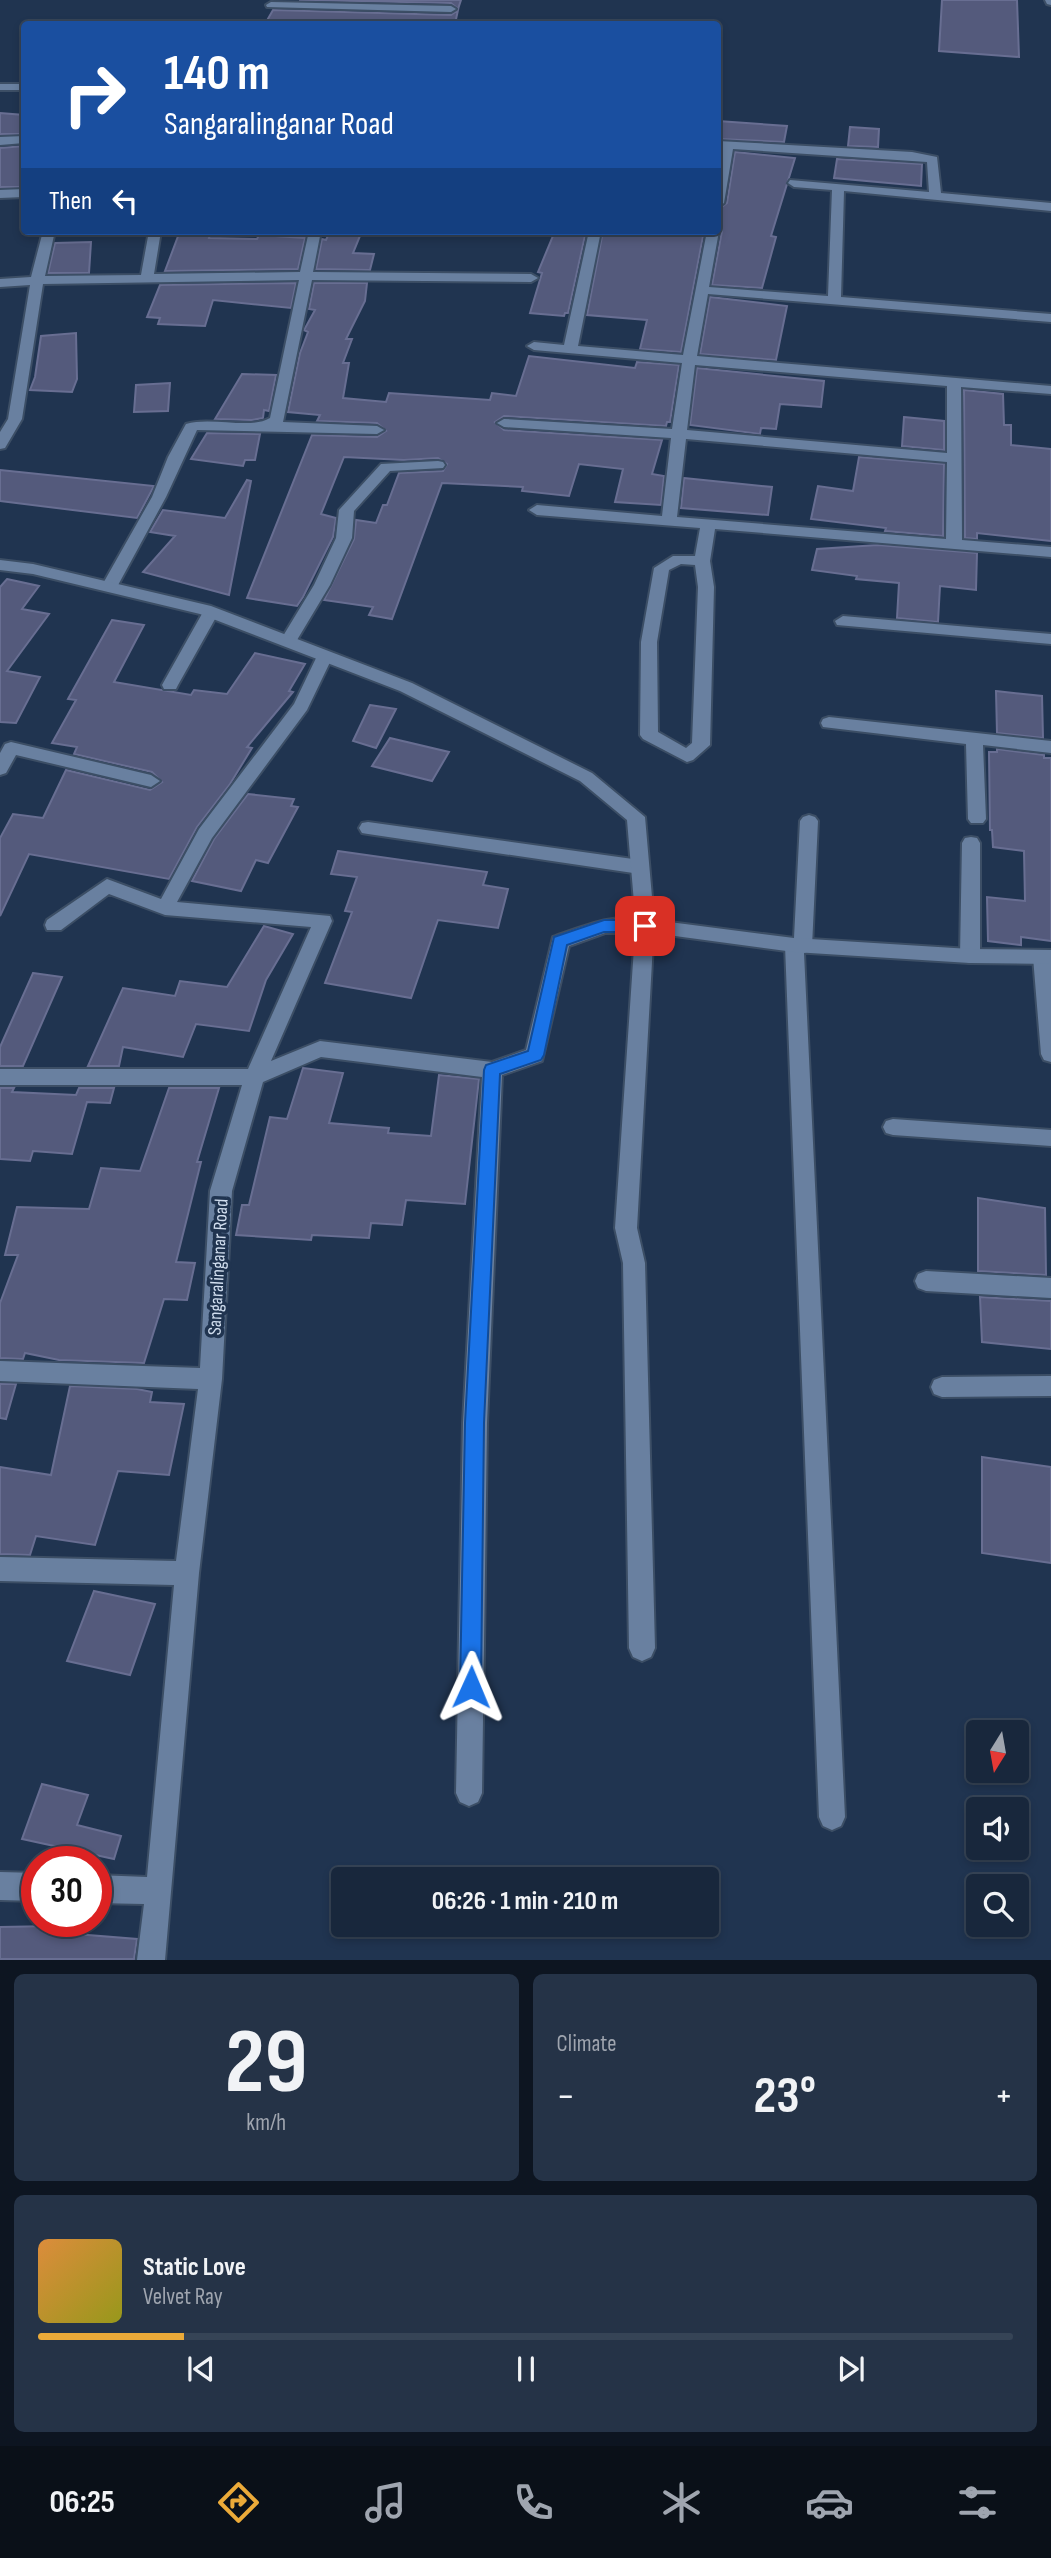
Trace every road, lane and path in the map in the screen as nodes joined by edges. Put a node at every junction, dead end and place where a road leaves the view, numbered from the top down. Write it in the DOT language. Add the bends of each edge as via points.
graph roads {
  1 [pos="372,3"];
  2 [pos="271,5"];
  3 [pos="450,9"];
  4 [pos="368,21"];
  5 [pos="0,87"];
  6 [pos="21,87"];
  7 [pos="0,141"];
  8 [pos="21,141"];
  9 [pos="723,145"];
  10 [pos="721,168"];
  11 [pos="794,183"];
  12 [pos="838,187"];
  13 [pos="21,193"];
  14 [pos="0,194"];
  15 [pos="935,196"];
  16 [pos="1051,207"];
  17 [pos="47,235"];
  18 [pos="154,235"];
  19 [pos="314,235"];
  20 [pos="595,235"];
  21 [pos="711,235"];
  22 [pos="305,276"];
  23 [pos="531,278"];
  24 [pos="147,279"];
  25 [pos="37,280"];
  26 [pos="0,283"];
  27 [pos="702,289"];
  28 [pos="834,300"];
  29 [pos="1051,318"];
  30 [pos="534,346"];
  31 [pos="570,350"];
  32 [pos="689,360"];
  33 [pos="954,382"];
  34 [pos="1051,390"];
  35 [pos="16,406"];
  36 [pos="0,407"];
  37 [pos="505,423"];
  38 [pos="267,426"];
  39 [pos="377,430"];
  40 [pos="679,434"];
  41 [pos="0,445"];
  42 [pos="954,458"];
  43 [pos="438,465"];
  44 [pos="537,510"];
  45 [pos="669,520"];
  46 [pos="708,523"];
  47 [pos="954,544"];
  48 [pos="1051,552"];
  49 [pos="702,561"];
  50 [pos="0,565"];
  51 [pos="109,587"];
  52 [pos="211,612"];
  53 [pos="843,621"];
  54 [pos="1051,639"];
  55 [pos="288,641"];
  56 [pos="325,656"];
  57 [pos="170,685"];
  58 [pos="830,723"];
  59 [pos="974,740"];
  60 [pos="6,747"];
  61 [pos="1051,747"];
  62 [pos="0,769"];
  63 [pos="151,780"];
  64 [pos="977,819"];
  65 [pos="809,821"];
  66 [pos="368,828"];
  67 [pos="971,843"];
  68 [pos="640,867"];
  69 [pos="165,908"];
  70 [pos="54,925"];
  71 [pos="645,926"];
  72 [pos="798,946"];
  73 [pos="970,956"];
  74 [pos="1047,957"];
  75 [pos="1051,1054"];
  76 [pos="492,1070"];
  77 [pos="0,1077"];
  78 [pos="254,1077"];
  79 [pos="893,1127"];
  80 [pos="1051,1138"];
  81 [pos="926,1281"];
  82 [pos="1051,1288"];
  83 [pos="0,1371"];
  84 [pos="211,1379"];
  85 [pos="1051,1386"];
  86 [pos="942,1387"];
  87 [pos="0,1569"];
  88 [pos="187,1573"];
  89 [pos="642,1648"];
  90 [pos="469,1793"];
  91 [pos="832,1817"];
  92 [pos="0,1886"];
  93 [pos="21,1887"];
  94 [pos="112,1890"];
  95 [pos="159,1891"];
  96 [pos="151,1959"];
  1 -- 2 [label="street"];
  1 -- 3 [label="street"];
  1 -- 4 [label="street"];
  5 -- 6 [label="street"];
  7 -- 8 [label="street"];
  9 -- 10 [label="street"];
  9 -- 15 [label="street" via="933,160"];
  11 -- 12 [label="street"];
  12 -- 15 [label="street"];
  12 -- 28 [label="street"];
  13 -- 14 [label="street"];
  15 -- 16 [label="street"];
  17 -- 25 [label="street"];
  18 -- 24 [label="street"];
  19 -- 22 [label="street"];
  20 -- 31 [label="street"];
  21 -- 27 [label="street"];
  22 -- 23 [label="street"];
  22 -- 24 [label="street"];
  22 -- 38 [label="street" via="277,420"];
  24 -- 25 [label="street"];
  25 -- 26 [label="street"];
  25 -- 35 [label="street"];
  27 -- 28 [label="street"];
  27 -- 32 [label="street"];
  28 -- 29 [label="street"];
  30 -- 31 [label="street"];
  31 -- 32 [label="street"];
  32 -- 33 [label="street"];
  32 -- 40 [label="street"];
  33 -- 34 [label="street"];
  33 -- 42 [label="street"];
  35 -- 36 [label="street"];
  35 -- 41 [label="street" via="15,419"];
  37 -- 40 [label="street"];
  38 -- 39 [label="street"];
  38 -- 51 [label="street" via="191,427"];
  40 -- 42 [label="street"];
  40 -- 45 [label="street"];
  42 -- 47 [label="street"];
  43 -- 55 [label="street" via="386,467 347,510 344,538 322,586"];
  44 -- 45 [label="street"];
  45 -- 46 [label="street"];
  46 -- 47 [label="street"];
  46 -- 49 [label="street"];
  47 -- 48 [label="street"];
  49 -- 49 [label="street" via="706,587 701,745 687,756 649,735 649,642 662,568 678,559"];
  50 -- 51 [label="street"];
  51 -- 52 [label="street"];
  52 -- 55 [label="street"];
  52 -- 57 [label="street"];
  53 -- 54 [label="street"];
  55 -- 56 [label="street"];
  56 -- 68 [label="street" via="406,687 586,777 636,817"];
  56 -- 69 [label="street" via="301,706 205,834"];
  58 -- 59 [label="street"];
  59 -- 61 [label="street"];
  59 -- 64 [label="street"];
  60 -- 62 [label="street"];
  60 -- 63 [label="street"];
  65 -- 72 [label="street"];
  66 -- 68 [label="street"];
  67 -- 73 [label="street"];
  68 -- 71 [label="street"];
  69 -- 70 [label="street" via="107,886"];
  69 -- 78 [label="street, Sangaralinganar Road" via="323,921"];
  71 -- 72 [label="street"];
  71 -- 76 [label="street" via="604,926 560,942 535,1055"];
  71 -- 89 [label="street" via="626,1228 635,1263"];
  72 -- 73 [label="street"];
  72 -- 91 [label="street"];
  73 -- 74 [label="street"];
  74 -- 75 [label="street"];
  76 -- 78 [label="street" via="320,1049"];
  76 -- 90 [label="street" via="475,1423"];
  77 -- 78 [label="street"];
  78 -- 84 [label="street, Sangaralinganar Road" via="221,1191"];
  79 -- 80 [label="street"];
  81 -- 82 [label="street"];
  83 -- 84 [label="street"];
  84 -- 88 [label="street, Sangaralinganar Road"];
  85 -- 86 [label="street"];
  87 -- 88 [label="street"];
  88 -- 95 [label="street, Sangaralinganar Road"];
  92 -- 93 [label="street"];
  94 -- 95 [label="street"];
  95 -- 96 [label="street, Sangaralinganar Road"];
}
